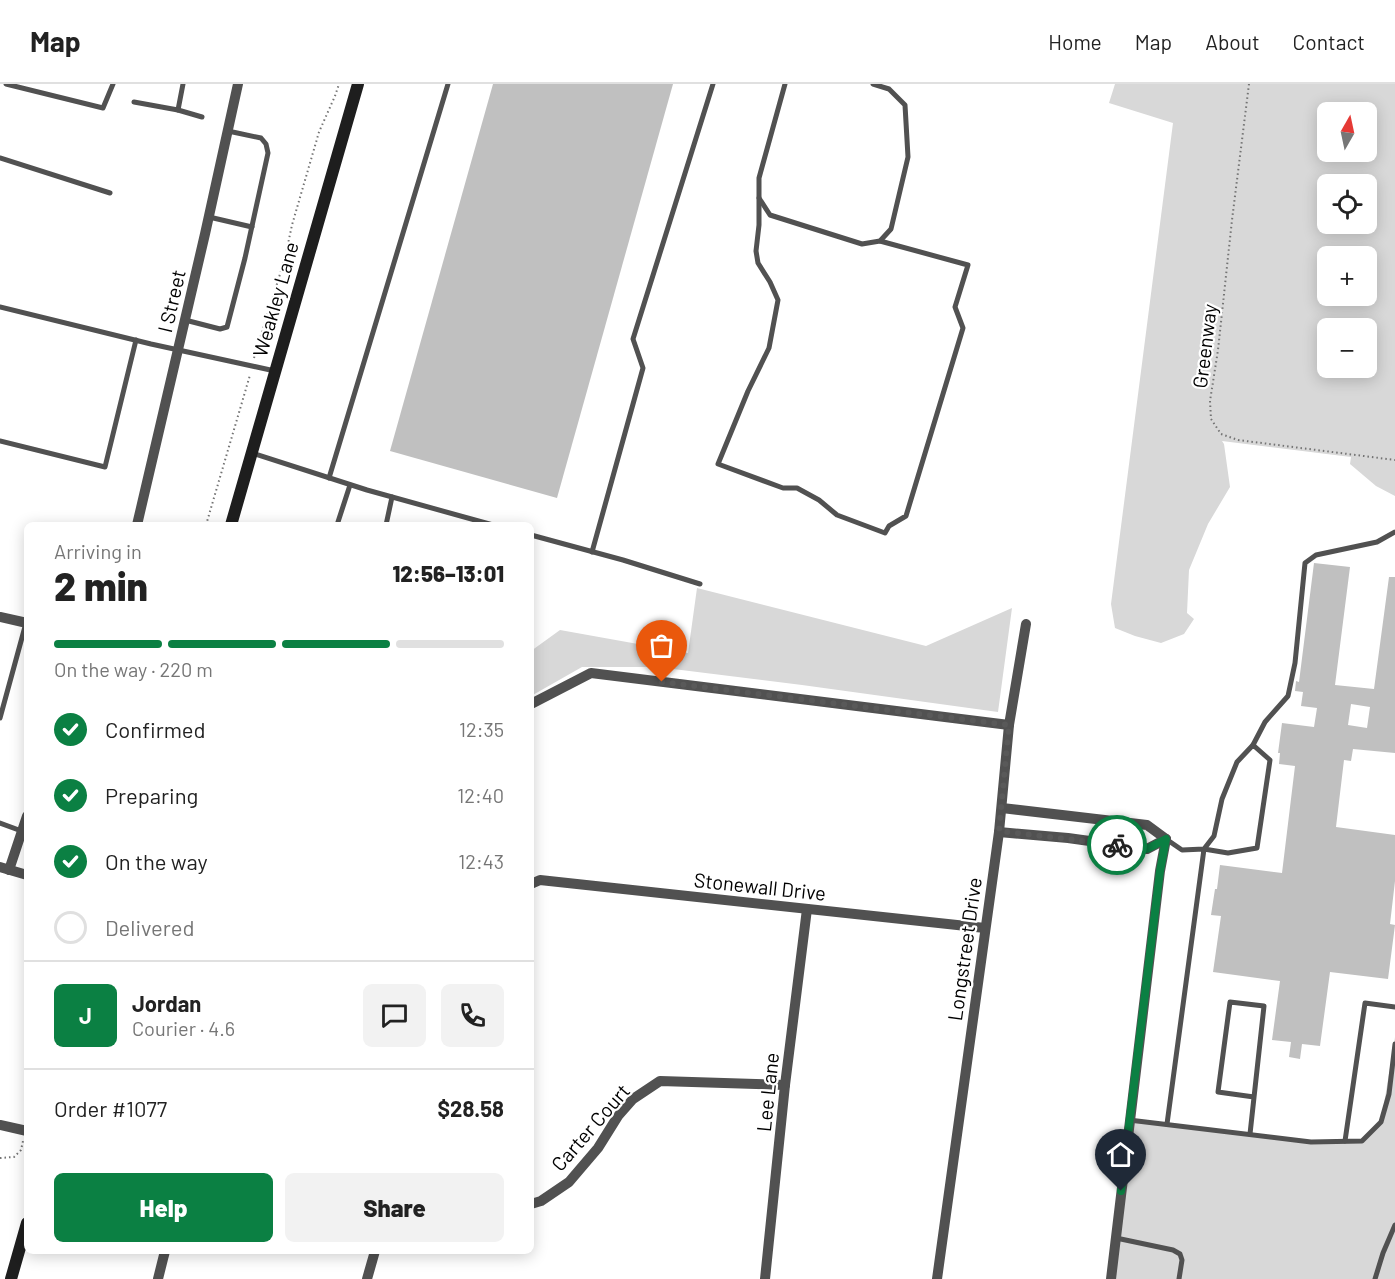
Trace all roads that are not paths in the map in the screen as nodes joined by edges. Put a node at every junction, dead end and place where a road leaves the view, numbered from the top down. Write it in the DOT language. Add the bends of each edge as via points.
graph roads {
  1 [pos="6,84"];
  2 [pos="113,84"];
  3 [pos="183,84"];
  4 [pos="238,84"];
  5 [pos="358,84"];
  6 [pos="448,84"];
  7 [pos="713,84"];
  8 [pos="785,84"];
  9 [pos="873,84"];
  10 [pos="134,102"];
  11 [pos="178,110"];
  12 [pos="202,117"];
  13 [pos="228,131"];
  14 [pos="0,158"];
  15 [pos="110,193"];
  16 [pos="759,198"];
  17 [pos="209,217"];
  18 [pos="252,227"];
  19 [pos="880,241"];
  20 [pos="0,307"];
  21 [pos="185,320"];
  22 [pos="136,340"];
  23 [pos="178,349"];
  24 [pos="275,371"];
  25 [pos="0,441"];
  26 [pos="252,453"];
  27 [pos="329,478"];
  28 [pos="350,484"];
  29 [pos="392,497"];
  30 [pos="138,522"];
  31 [pos="232,522"];
  32 [pos="338,522"];
  33 [pos="387,522"];
  34 [pos="482,522"];
  35 [pos="1395,532"];
  36 [pos="534,536"];
  37 [pos="592,552"];
  38 [pos="700,584"];
  39 [pos="0,617"];
  40 [pos="24,622"];
  41 [pos="1026,624"];
  42 [pos="24,634"];
  43 [pos="534,702"];
  44 [pos="0,718"];
  45 [pos="1009,725"];
  46 [pos="1253,745"];
  47 [pos="1002,808"];
  48 [pos="0,823"];
  49 [pos="999,831"];
  50 [pos="24,832"];
  51 [pos="1166,839"];
  52 [pos="1204,849"];
  53 [pos="5,868"];
  54 [pos="24,874"];
  55 [pos="534,883"];
  56 [pos="807,909"];
  57 [pos="985,928"];
  58 [pos="1395,1007"];
  59 [pos="1395,1044"];
  60 [pos="785,1085"];
  61 [pos="1254,1097"];
  62 [pos="1130,1120"];
  63 [pos="1167,1124"];
  64 [pos="0,1125"];
  65 [pos="24,1130"];
  66 [pos="1250,1134"];
  67 [pos="1345,1141"];
  68 [pos="534,1203"];
  69 [pos="1395,1225"];
  70 [pos="24,1234"];
  71 [pos="1116,1238"];
  72 [pos="164,1254"];
  73 [pos="374,1254"];
  74 [pos="11,1279"];
  75 [pos="158,1279"];
  76 [pos="367,1279"];
  77 [pos="765,1279"];
  78 [pos="937,1279"];
  79 [pos="1111,1279"];
  80 [pos="1179,1279"];
  81 [pos="1376,1279"];
  1 -- 2 [label="lane" via="103,108"];
  3 -- 11 [label="lane"];
  4 -- 13 [label="street, I Street"];
  5 -- 24 [label="main road, Weakley Lane"];
  6 -- 27 [label="lane"];
  7 -- 37 [label="lane" via="633,339 643,368"];
  8 -- 16 [label="lane" via="759,178"];
  9 -- 19 [label="lane" via="889,89 905,105 908,157 891,229"];
  10 -- 11 [label="lane"];
  11 -- 12 [label="lane"];
  13 -- 17 [label="street, I Street"];
  13 -- 18 [label="lane" via="261,138 266,144 268,153"];
  14 -- 15 [label="lane"];
  16 -- 19 [label="lane" via="770,215 862,244"];
  16 -- 19 [label="lane" via="758,263 778,300 769,348 718,464 783,488 797,488 837,515 885,533 906,516 963,328 955,307 968,265"];
  17 -- 18 [label="lane"];
  17 -- 21 [label="street, I Street"];
  18 -- 21 [label="lane" via="227,327 220,329"];
  20 -- 22 [label="lane"];
  21 -- 23 [label="street, I Street"];
  22 -- 23 [label="lane"];
  22 -- 25 [label="lane" via="105,467"];
  23 -- 24 [label="lane"];
  23 -- 30 [label="street, I Street"];
  24 -- 26 [label="main road, Weakley Lane"];
  26 -- 27 [label="lane"];
  26 -- 31 [label="main road, Weakley Lane"];
  27 -- 28 [label="lane"];
  28 -- 29 [label="lane"];
  28 -- 32 [label="lane"];
  29 -- 33 [label="lane"];
  29 -- 34 [label="lane"];
  35 -- 46 [label="lane" via="1377,542 1316,555 1305,564 1288,696 1265,722"];
  36 -- 37 [label="lane"];
  37 -- 38 [label="lane"];
  39 -- 40 [label="street"];
  41 -- 45 [label="street, Longstreet Drive"];
  42 -- 44 [label="lane"];
  43 -- 45 [label="street" via="591,673"];
  45 -- 47 [label="street, Longstreet Drive"];
  46 -- 52 [label="lane" via="1237,762 1222,799 1214,836"];
  46 -- 52 [label="lane" via="1270,760 1257,848 1228,853"];
  47 -- 49 [label="street, Longstreet Drive"];
  47 -- 51 [label="street" via="1147,825"];
  48 -- 50 [label="lane"];
  49 -- 51 [label="street" via="1147,849"];
  49 -- 57 [label="street, Longstreet Drive"];
  50 -- 53 [label="street"];
  51 -- 52 [label="lane" via="1182,850"];
  51 -- 62 [label="street"];
  52 -- 63 [label="lane"];
  53 -- 54 [label="street"];
  55 -- 56 [label="street, Stonewall Drive" via="540,880"];
  56 -- 57 [label="street, Stonewall Drive"];
  56 -- 60 [label="street, Lee Lane"];
  57 -- 78 [label="street, Longstreet Drive"];
  58 -- 67 [label="lane" via="1365,1003"];
  59 -- 67 [label="lane" via="1381,1122 1362,1141"];
  60 -- 68 [label="street, Carter Court" via="660,1081 633,1099 569,1182"];
  60 -- 77 [label="street, Lee Lane"];
  61 -- 61 [label="lane" via="1264,1006 1230,1002 1218,1092"];
  61 -- 66 [label="lane"];
  62 -- 63 [label="lane"];
  62 -- 71 [label="street"];
  63 -- 66 [label="lane"];
  64 -- 65 [label="street"];
  66 -- 67 [label="lane" via="1311,1142"];
  69 -- 81 [label="lane"];
  70 -- 74 [label="main road"];
  71 -- 79 [label="street"];
  71 -- 80 [label="lane" via="1180,1254"];
  72 -- 75 [label="street"];
  73 -- 76 [label="street"];
}
